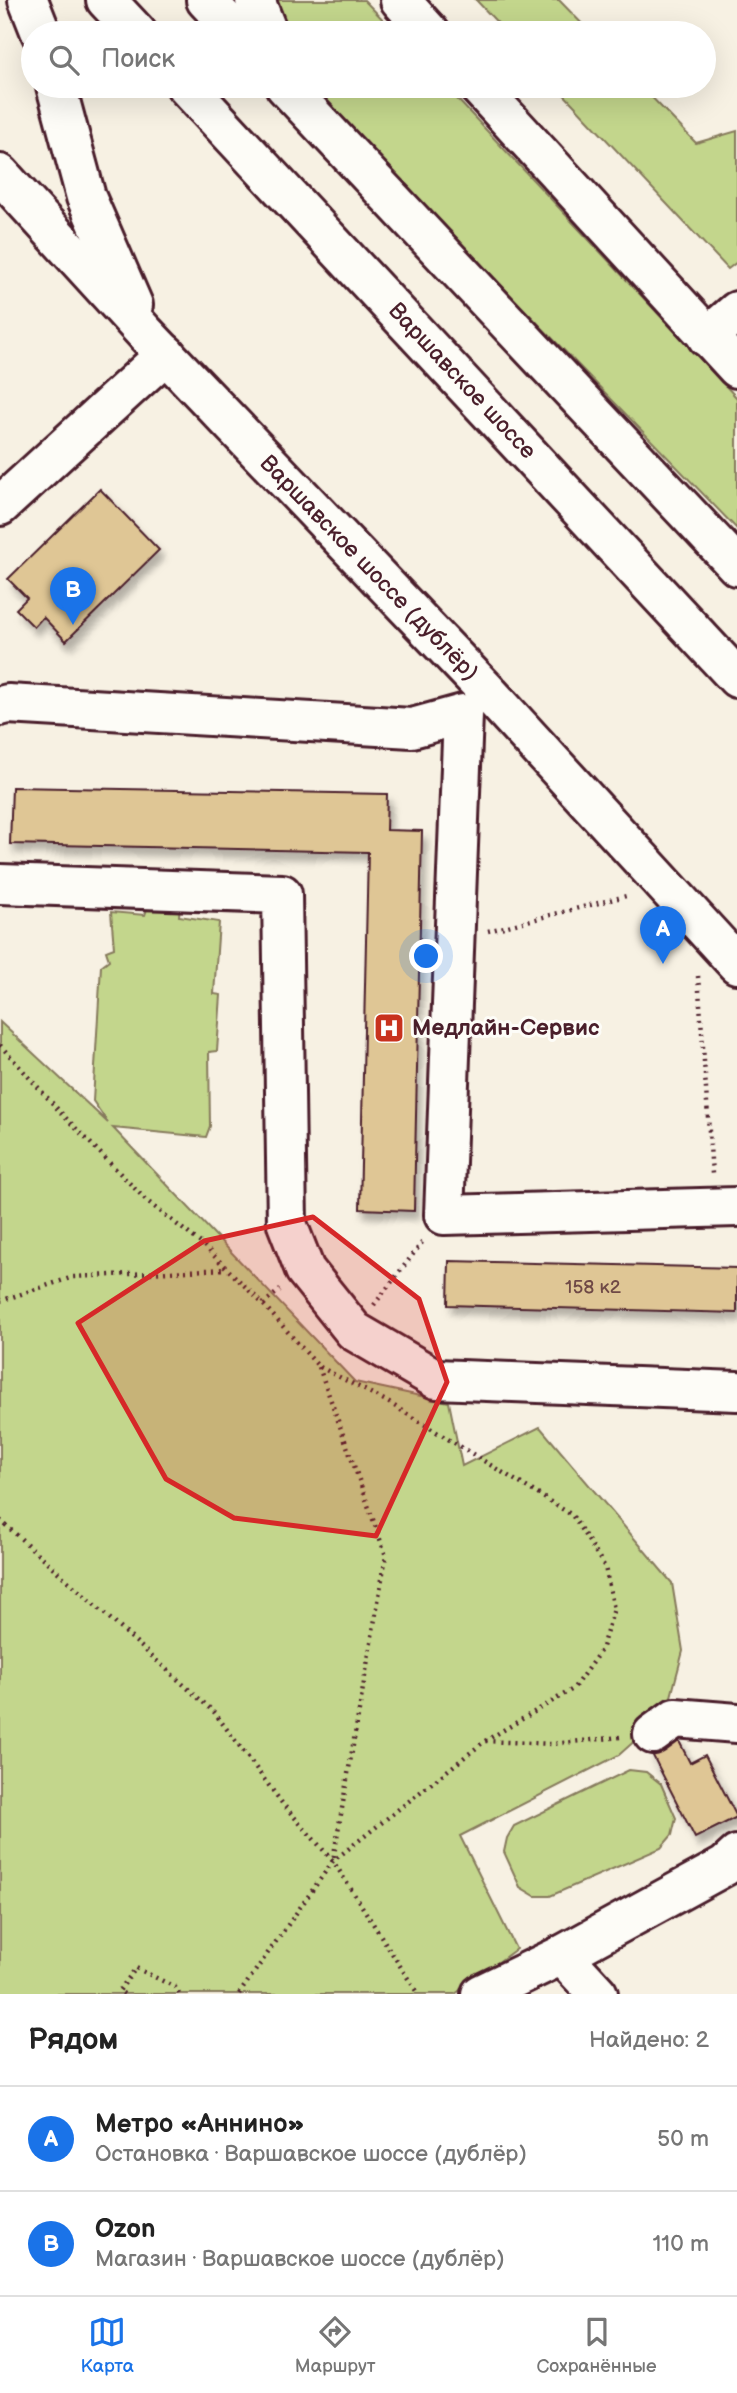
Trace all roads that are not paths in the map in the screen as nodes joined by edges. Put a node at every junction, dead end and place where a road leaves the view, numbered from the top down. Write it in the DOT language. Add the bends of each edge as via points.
graph roads {
  1 [pos="28,0"];
  2 [pos="106,0"];
  3 [pos="206,0"];
  4 [pos="255,0"];
  5 [pos="400,0"];
  6 [pos="36,21"];
  7 [pos="126,21"];
  8 [pos="226,21"];
  9 [pos="263,21"];
  10 [pos="419,21"];
  11 [pos="59,98"];
  12 [pos="198,98"];
  13 [pos="298,98"];
  14 [pos="489,98"];
  15 [pos="0,174"];
  16 [pos="737,311"];
  17 [pos="707,337"];
  18 [pos="156,343"];
  19 [pos="737,368"];
  20 [pos="0,506"];
  21 [pos="737,566"];
  22 [pos="737,678"];
  23 [pos="473,701"];
  24 [pos="0,706"];
  25 [pos="0,884"];
  26 [pos="737,964"];
  27 [pos="726,1208"];
  28 [pos="737,1391"];
  29 [pos="737,1723"];
  30 [pos="653,1734"];
  31 [pos="737,1855"];
  32 [pos="562,1955"];
  33 [pos="481,1994"];
  34 [pos="598,1994"];
  1 -- 6 [label="main road"];
  2 -- 7 [label="main road"];
  3 -- 8 [label="main road"];
  4 -- 9 [label="main road"];
  5 -- 10 [label="main road"];
  11 -- 18 [label="main road" via="86,197"];
  12 -- 22 [label="main road, Варшавское шоссе"];
  13 -- 21 [label="main road"];
  14 -- 17 [label="main road"];
  15 -- 18 [label="main road, Варшавское шоссе (дублёр)"];
  16 -- 17 [label="main road"];
  17 -- 19 [label="main road"];
  18 -- 20 [label="main road"];
  18 -- 23 [label="main road, Варшавское шоссе (дублёр)"];
  23 -- 24 [label="main road" via="412,728"];
  23 -- 26 [label="main road, Варшавское шоссе (дублёр)"];
  23 -- 27 [label="main road" via="456,939 444,1215"];
  25 -- 28 [label="main road" via="282,894 287,1224 305,1270 354,1331 436,1379"];
  29 -- 30 [label="main road" via="675,1718"];
  31 -- 32 [label="main road" via="725,1866"];
  32 -- 33 [label="main road"];
  32 -- 34 [label="main road"];
}
